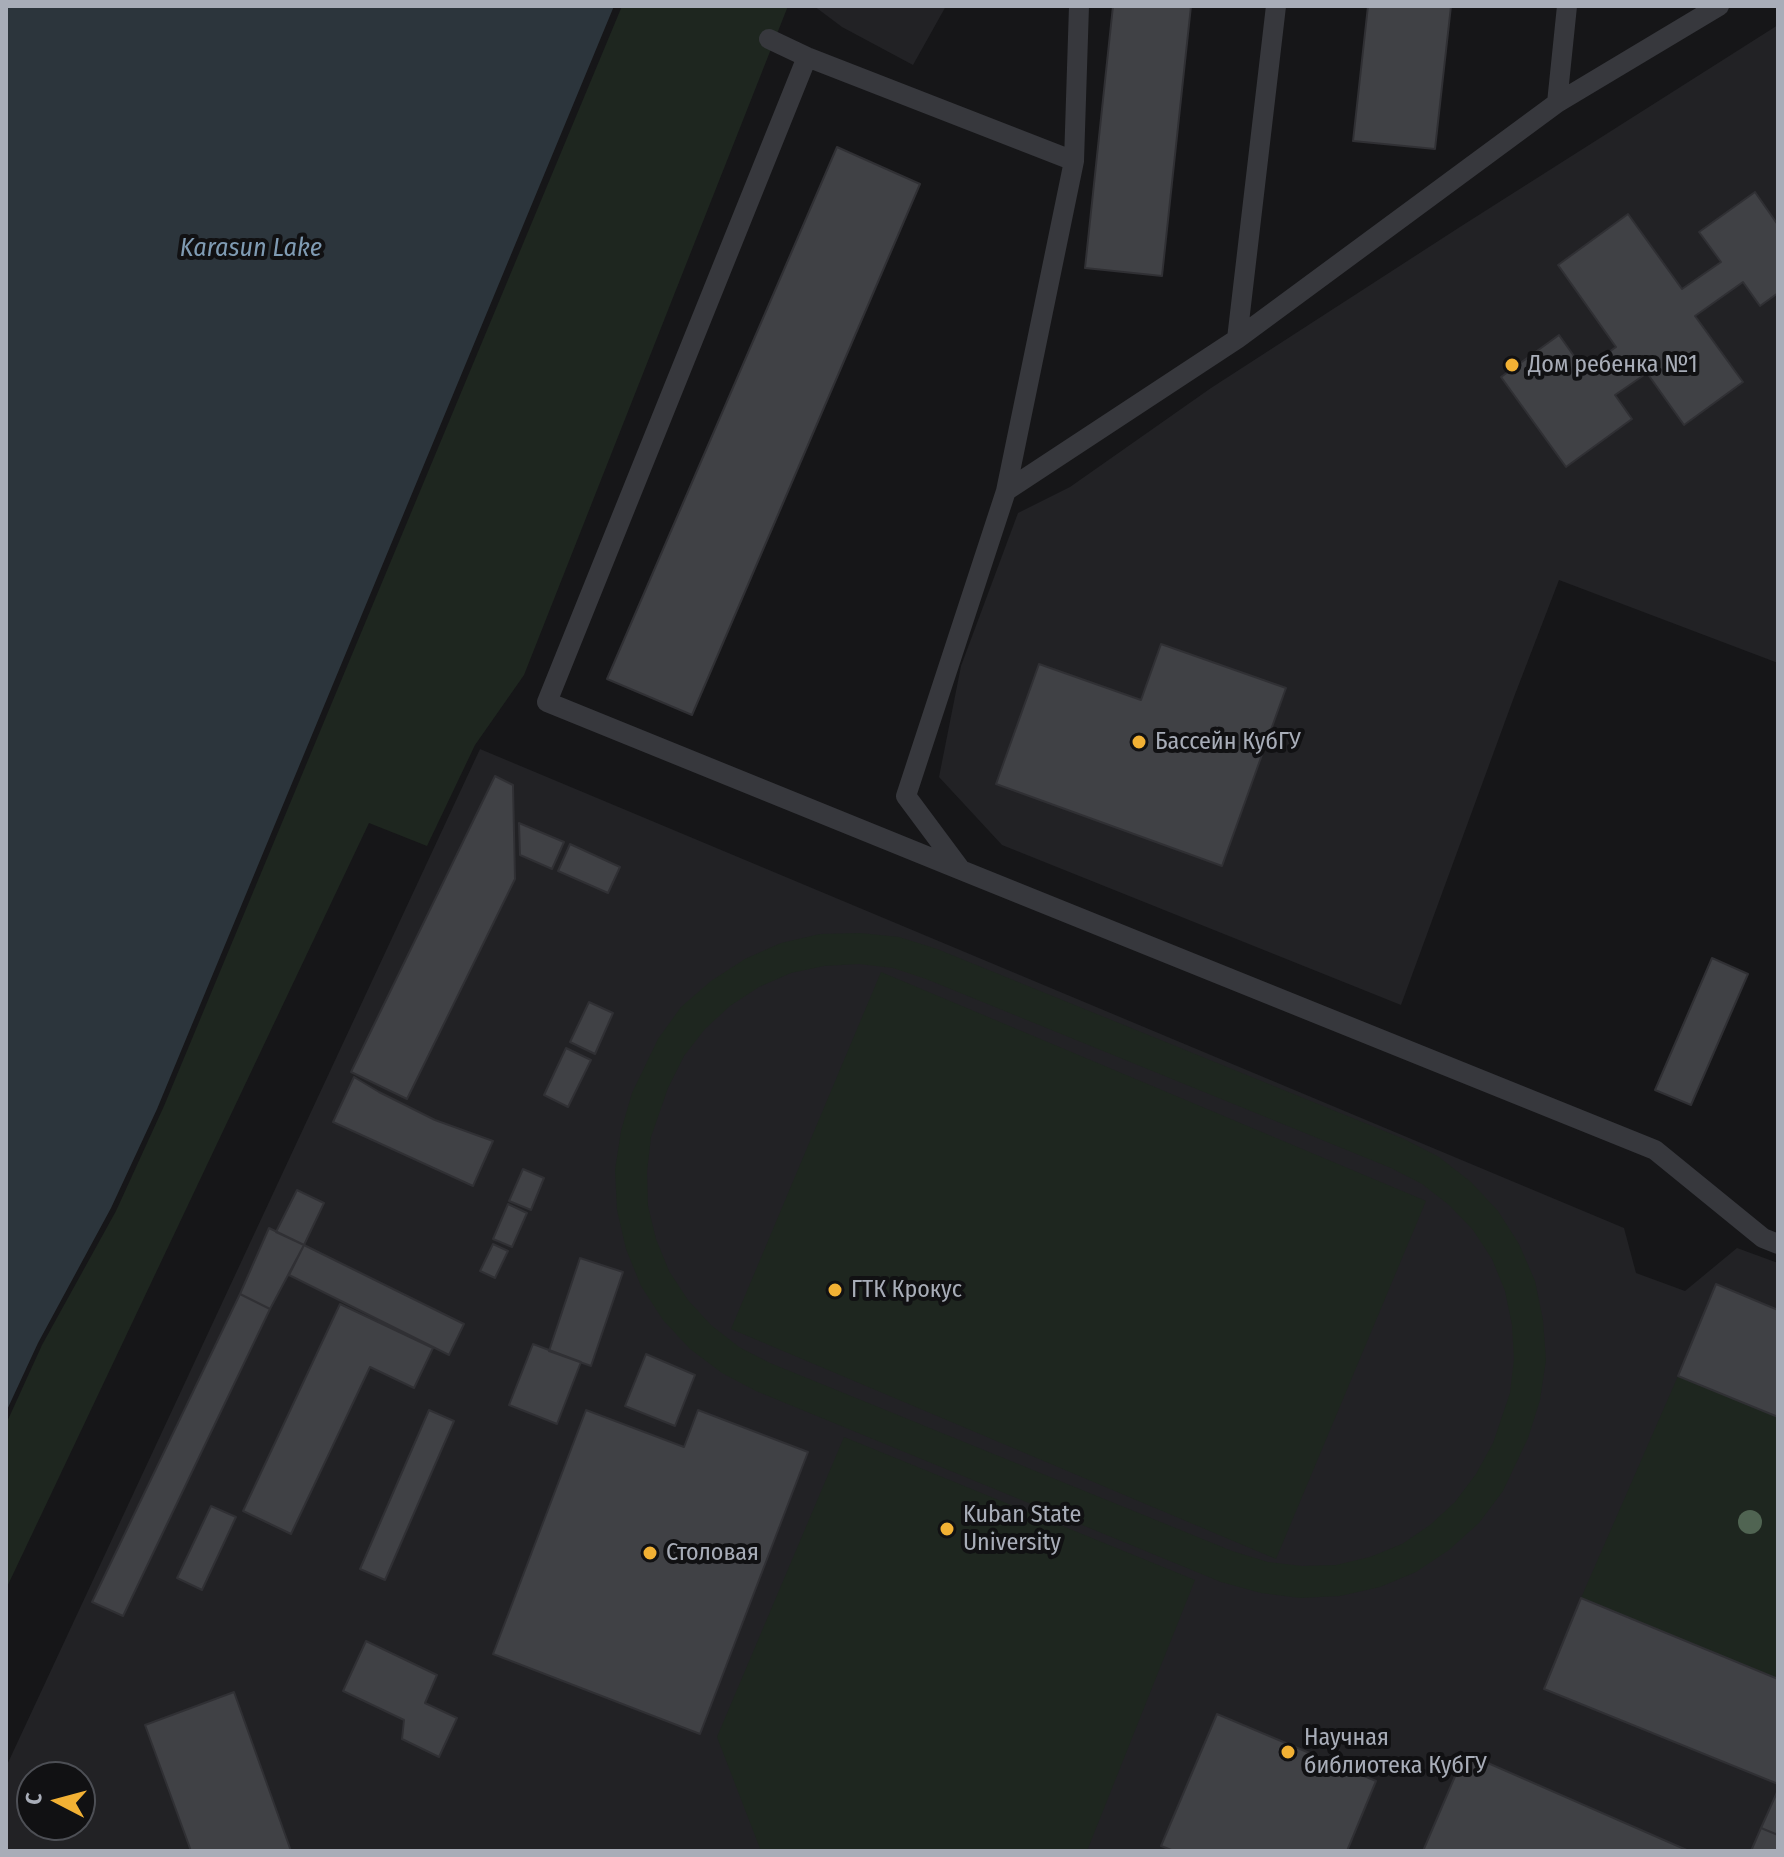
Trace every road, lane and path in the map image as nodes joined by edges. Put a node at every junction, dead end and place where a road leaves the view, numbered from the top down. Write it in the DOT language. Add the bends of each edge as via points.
graph roads {
  1 [pos="1079,6"];
  2 [pos="1276,6"];
  3 [pos="1567,6"];
  4 [pos="1719,6"];
  5 [pos="769,39"];
  6 [pos="807,57"];
  7 [pos="1557,103"];
  8 [pos="1074,161"];
  9 [pos="1237,339"];
  10 [pos="1006,491"];
  11 [pos="961,870"];
  12 [pos="1778,1244"];
  1 -- 8 [label="lane"];
  2 -- 9 [label="lane"];
  3 -- 7 [label="lane"];
  4 -- 7 [label="lane"];
  5 -- 6 [label="lane"];
  6 -- 8 [label="lane"];
  6 -- 11 [label="lane" via="547,702"];
  7 -- 9 [label="lane"];
  8 -- 10 [label="lane"];
  9 -- 10 [label="lane"];
  10 -- 11 [label="lane" via="906,796"];
  11 -- 12 [label="lane" via="1655,1150 1763,1238"];
}
